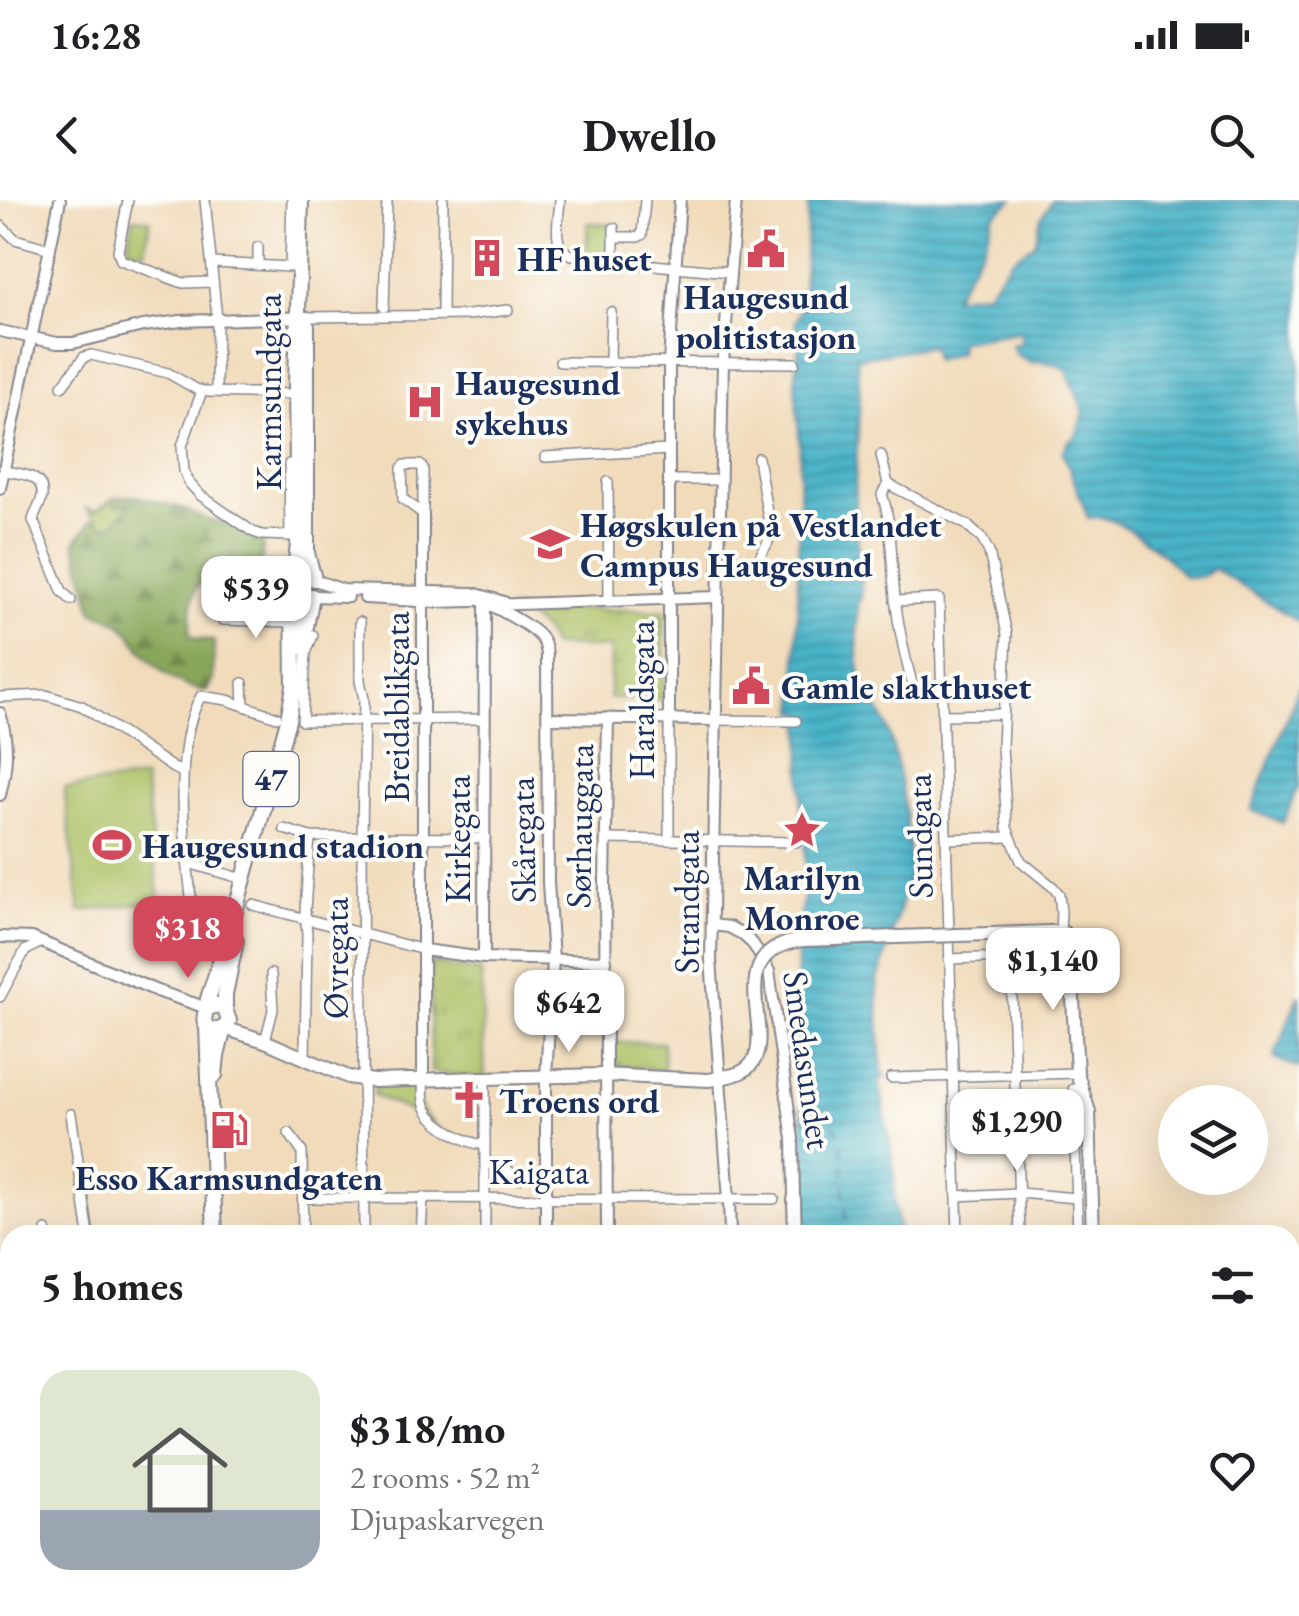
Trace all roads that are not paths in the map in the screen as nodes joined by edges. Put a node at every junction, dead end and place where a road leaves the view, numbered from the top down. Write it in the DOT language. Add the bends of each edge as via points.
graph roads {
  1 [pos="60,200"];
  2 [pos="128,200"];
  3 [pos="205,200"];
  4 [pos="292,200"];
  5 [pos="304,200"];
  6 [pos="387,200"];
  7 [pos="443,200"];
  8 [pos="560,200"];
  9 [pos="646,200"];
  10 [pos="680,200"];
  11 [pos="736,200"];
  12 [pos="0,225"];
  13 [pos="258,247"];
  14 [pos="50,249"];
  15 [pos="572,255"];
  16 [pos="212,262"];
  17 [pos="258,265"];
  18 [pos="676,268"];
  19 [pos="730,272"];
  20 [pos="213,282"];
  21 [pos="384,307"];
  22 [pos="508,310"];
  23 [pos="611,312"];
  24 [pos="442,314"];
  25 [pos="303,317"];
  26 [pos="216,319"];
  27 [pos="0,331"];
  28 [pos="32,338"];
  29 [pos="610,361"];
  30 [pos="560,362"];
  31 [pos="669,362"];
  32 [pos="723,362"];
  33 [pos="795,363"];
  34 [pos="62,386"];
  35 [pos="202,391"];
  36 [pos="216,391"];
  37 [pos="288,394"];
  38 [pos="5,440"];
  39 [pos="669,450"];
  40 [pos="881,455"];
  41 [pos="545,457"];
  42 [pos="758,458"];
  43 [pos="289,464"];
  44 [pos="4,471"];
  45 [pos="669,480"];
  46 [pos="721,480"];
  47 [pos="608,482"];
  48 [pos="888,484"];
  49 [pos="0,488"];
  50 [pos="423,514"];
  51 [pos="718,569"];
  52 [pos="293,587"];
  53 [pos="314,588"];
  54 [pos="462,594"];
  55 [pos="423,597"];
  56 [pos="717,597"];
  57 [pos="668,598"];
  58 [pos="608,599"];
  59 [pos="71,600"];
  60 [pos="895,601"];
  61 [pos="505,602"];
  62 [pos="485,603"];
  63 [pos="222,620"];
  64 [pos="289,622"];
  65 [pos="360,622"];
  66 [pos="313,635"];
  67 [pos="293,674"];
  68 [pos="243,683"];
  69 [pos="914,687"];
  70 [pos="0,697"];
  71 [pos="244,706"];
  72 [pos="0,713"];
  73 [pos="1002,714"];
  74 [pos="944,715"];
  75 [pos="277,717"];
  76 [pos="548,718"];
  77 [pos="608,718"];
  78 [pos="364,719"];
  79 [pos="424,719"];
  80 [pos="484,719"];
  81 [pos="669,719"];
  82 [pos="715,720"];
  83 [pos="796,721"];
  84 [pos="182,772"];
  85 [pos="0,792"];
  86 [pos="284,828"];
  87 [pos="1009,836"];
  88 [pos="310,837"];
  89 [pos="362,838"];
  90 [pos="424,838"];
  91 [pos="484,838"];
  92 [pos="607,839"];
  93 [pos="947,839"];
  94 [pos="669,840"];
  95 [pos="713,841"];
  96 [pos="796,842"];
  97 [pos="188,863"];
  98 [pos="244,879"];
  99 [pos="253,905"];
  100 [pos="193,916"];
  101 [pos="306,920"];
  102 [pos="712,924"];
  103 [pos="362,932"];
  104 [pos="1056,932"];
  105 [pos="1010,936"];
  106 [pos="0,937"];
  107 [pos="41,942"];
  108 [pos="424,950"];
  109 [pos="1071,955"];
  110 [pos="1012,957"];
  111 [pos="484,958"];
  112 [pos="950,959"];
  113 [pos="553,960"];
  114 [pos="606,961"];
  115 [pos="271,974"];
  116 [pos="0,997"];
  117 [pos="206,1016"];
  118 [pos="225,1020"];
  119 [pos="265,1040"];
  120 [pos="305,1058"];
  121 [pos="1076,1073"];
  122 [pos="1016,1074"];
  123 [pos="607,1075"];
  124 [pos="546,1076"];
  125 [pos="954,1076"];
  126 [pos="724,1077"];
  127 [pos="891,1078"];
  128 [pos="485,1079"];
  129 [pos="363,1080"];
  130 [pos="424,1080"];
  131 [pos="1073,1089"];
  132 [pos="71,1114"];
  133 [pos="290,1133"];
  134 [pos="485,1145"];
  135 [pos="484,1164"];
  136 [pos="519,1179"];
  137 [pos="1019,1193"];
  138 [pos="957,1196"];
  139 [pos="364,1197"];
  140 [pos="303,1198"];
  141 [pos="424,1198"];
  142 [pos="485,1198"];
  143 [pos="546,1198"];
  144 [pos="1076,1198"];
  145 [pos="607,1199"];
  146 [pos="729,1199"];
  147 [pos="774,1199"];
  148 [pos="794,1199"];
  149 [pos="88,1225"];
  150 [pos="214,1225"];
  151 [pos="224,1225"];
  152 [pos="303,1225"];
  153 [pos="364,1225"];
  154 [pos="422,1225"];
  155 [pos="485,1225"];
  156 [pos="546,1225"];
  157 [pos="607,1225"];
  158 [pos="730,1225"];
  159 [pos="794,1225"];
  160 [pos="958,1225"];
  161 [pos="1020,1225"];
  162 [pos="1077,1225"];
  163 [pos="1092,1225"];
  1 -- 14 [label="street"];
  2 -- 20 [label="street" via="121,260 183,283"];
  3 -- 16 [label="street"];
  4 -- 17 [label="street" via="290,267"];
  5 -- 25 [label="main road, Karmsundgata / 47"];
  6 -- 21 [label="street"];
  7 -- 24 [label="street"];
  8 -- 15 [label="street" via="558,244"];
  9 -- 18 [label="street" via="642,235 615,232 612,261"];
  10 -- 18 [label="street, Haraldsgata"];
  11 -- 19 [label="street, Strandgata"];
  12 -- 14 [label="street" via="14,239"];
  13 -- 17 [label="street"];
  14 -- 28 [label="street"];
  16 -- 17 [label="street"];
  16 -- 20 [label="street"];
  18 -- 19 [label="street"];
  18 -- 31 [label="street, Haraldsgata"];
  19 -- 32 [label="street, Strandgata"];
  20 -- 26 [label="street"];
  22 -- 24 [label="street"];
  23 -- 29 [label="street"];
  24 -- 25 [label="street"];
  25 -- 26 [label="street"];
  25 -- 52 [label="main road, Karmsundgata / 47"];
  25 -- 53 [label="main road, Karmsundgata / 47" via="307,553"];
  26 -- 28 [label="street" via="143,326 74,343"];
  26 -- 36 [label="street"];
  27 -- 28 [label="street"];
  28 -- 38 [label="street"];
  29 -- 30 [label="street"];
  29 -- 31 [label="street"];
  31 -- 32 [label="street"];
  31 -- 39 [label="street, Haraldsgata"];
  32 -- 33 [label="street"];
  32 -- 46 [label="street, Strandgata"];
  34 -- 35 [label="street" via="91,355 168,373"];
  35 -- 36 [label="street"];
  35 -- 43 [label="street" via="181,452 184,474 200,495 252,532 290,536"];
  36 -- 37 [label="street"];
  38 -- 44 [label="street"];
  39 -- 41 [label="street"];
  39 -- 45 [label="street, Haraldsgata"];
  40 -- 48 [label="street"];
  42 -- 51 [label="street" via="768,542 756,566"];
  44 -- 49 [label="street"];
  44 -- 59 [label="street" via="42,486 33,520"];
  45 -- 46 [label="street"];
  45 -- 57 [label="street, Haraldsgata"];
  46 -- 51 [label="street, Strandgata"];
  47 -- 58 [label="street"];
  48 -- 60 [label="street" via="882,494"];
  48 -- 73 [label="street" via="967,526 989,552 1007,634"];
  50 -- 50 [label="street, Breidablikgata" via="423,468 405,465 403,499"];
  50 -- 55 [label="street, Breidablikgata"];
  51 -- 56 [label="street, Strandgata"];
  52 -- 53 [label="main road" via="302,575"];
  52 -- 67 [label="main road, Karmsundgata / 47"];
  53 -- 55 [label="street"];
  53 -- 67 [label="main road, Karmsundgata / 47"];
  54 -- 55 [label="street"];
  54 -- 61 [label="street"];
  54 -- 62 [label="street"];
  55 -- 62 [label="street"];
  55 -- 79 [label="street, Breidablikgata"];
  56 -- 57 [label="street"];
  56 -- 82 [label="street, Strandgata"];
  57 -- 58 [label="street"];
  57 -- 81 [label="street, Haraldsgata"];
  58 -- 61 [label="street"];
  60 -- 69 [label="street"];
  60 -- 74 [label="street, Sundgata" via="940,599"];
  61 -- 62 [label="street"];
  62 -- 76 [label="street, Skåregata" via="543,640"];
  62 -- 80 [label="street, Kirkegata"];
  63 -- 64 [label="street"];
  65 -- 78 [label="street, Øvregata"];
  66 -- 78 [label="street" via="302,722"];
  67 -- 98 [label="main road, Karmsundgata / 47" via="288,720"];
  67 -- 118 [label="main road, Karmsundgata / 47" via="298,702 232,959"];
  68 -- 71 [label="street"];
  70 -- 84 [label="street" via="46,696 82,706"];
  71 -- 75 [label="street"];
  71 -- 84 [label="street" via="201,696"];
  72 -- 85 [label="street" via="8,761"];
  73 -- 74 [label="street"];
  73 -- 87 [label="street"];
  74 -- 93 [label="street, Sundgata"];
  76 -- 77 [label="street"];
  76 -- 113 [label="street, Skåregata"];
  77 -- 81 [label="street"];
  77 -- 92 [label="street, Sørhauggata"];
  78 -- 79 [label="street"];
  78 -- 89 [label="street, Øvregata"];
  79 -- 80 [label="street"];
  79 -- 90 [label="street, Breidablikgata"];
  80 -- 91 [label="street, Kirkegata"];
  81 -- 82 [label="street"];
  81 -- 94 [label="street, Haraldsgata"];
  82 -- 83 [label="street"];
  82 -- 95 [label="street, Strandgata"];
  84 -- 97 [label="street"];
  86 -- 88 [label="street"];
  87 -- 93 [label="street"];
  87 -- 104 [label="street" via="1021,862 1058,894"];
  88 -- 89 [label="street"];
  88 -- 101 [label="street"];
  89 -- 90 [label="street"];
  89 -- 103 [label="street, Øvregata"];
  90 -- 91 [label="street"];
  90 -- 108 [label="street, Breidablikgata"];
  91 -- 111 [label="street, Kirkegata"];
  92 -- 94 [label="street"];
  92 -- 114 [label="street, Sørhauggata"];
  93 -- 112 [label="street, Sundgata"];
  94 -- 95 [label="street"];
  95 -- 96 [label="street"];
  95 -- 102 [label="street, Strandgata"];
  97 -- 98 [label="street"];
  97 -- 100 [label="street"];
  98 -- 117 [label="main road, Karmsundgata / 47"];
  99 -- 101 [label="street"];
  101 -- 103 [label="street"];
  101 -- 120 [label="street"];
  102 -- 126 [label="street, Strandgata"];
  102 -- 148 [label="street, Smedasundet" via="742,934 769,971"];
  103 -- 108 [label="street"];
  103 -- 129 [label="street, Øvregata"];
  104 -- 109 [label="main road" via="1068,938"];
  104 -- 126 [label="main road, bridge" via="780,944 758,968 756,1058 747,1070"];
  105 -- 110 [label="street"];
  106 -- 107 [label="street"];
  107 -- 116 [label="street" via="25,951"];
  107 -- 117 [label="street"];
  108 -- 111 [label="street"];
  108 -- 130 [label="street, Breidablikgata"];
  109 -- 110 [label="street"];
  109 -- 121 [label="main road"];
  110 -- 112 [label="street"];
  110 -- 122 [label="street"];
  111 -- 113 [label="street"];
  112 -- 125 [label="street, Sundgata"];
  113 -- 114 [label="street"];
  113 -- 124 [label="street, Skåregata"];
  114 -- 123 [label="street, Sørhauggata"];
  115 -- 119 [label="street"];
  117 -- 118 [label="main road" via="215,1031"];
  117 -- 118 [label="main road" via="217,1005"];
  117 -- 150 [label="main road, Karmsundgata / 47"];
  118 -- 119 [label="main road"];
  118 -- 151 [label="main road, Karmsundgata / 47" via="214,1091"];
  119 -- 120 [label="main road"];
  120 -- 129 [label="main road"];
  121 -- 122 [label="street"];
  121 -- 163 [label="main road" via="1089,1112"];
  122 -- 125 [label="street"];
  122 -- 137 [label="street"];
  123 -- 124 [label="main road"];
  123 -- 126 [label="main road"];
  123 -- 145 [label="street, Sørhauggata"];
  124 -- 128 [label="main road"];
  124 -- 143 [label="street, Skåregata"];
  125 -- 127 [label="street"];
  125 -- 138 [label="street, Sundgata"];
  126 -- 146 [label="street, Strandgata"];
  128 -- 130 [label="main road"];
  128 -- 134 [label="street"];
  129 -- 130 [label="main road"];
  129 -- 139 [label="street, Øvregata"];
  130 -- 134 [label="street" via="428,1112 456,1135"];
  131 -- 144 [label="street"];
  132 -- 149 [label="street"];
  133 -- 140 [label="street" via="302,1152"];
  134 -- 135 [label="street"];
  135 -- 136 [label="street" via="500,1164"];
  135 -- 142 [label="street"];
  137 -- 138 [label="street"];
  137 -- 144 [label="street"];
  137 -- 161 [label="street"];
  138 -- 160 [label="street, Sundgata"];
  139 -- 140 [label="street, Kaigata"];
  139 -- 141 [label="street, Kaigata"];
  139 -- 153 [label="street, Øvregata"];
  140 -- 152 [label="street"];
  141 -- 142 [label="street, Kaigata"];
  141 -- 154 [label="street"];
  142 -- 143 [label="street, Kaigata"];
  142 -- 155 [label="street"];
  143 -- 145 [label="street, Kaigata"];
  143 -- 156 [label="street, Skåregata"];
  144 -- 162 [label="street"];
  145 -- 146 [label="street, Kaigata"];
  145 -- 157 [label="street, Sørhauggata"];
  146 -- 147 [label="street, Kaigata"];
  146 -- 158 [label="street, Strandgata"];
  148 -- 159 [label="main road, Smedasundet"];
}
